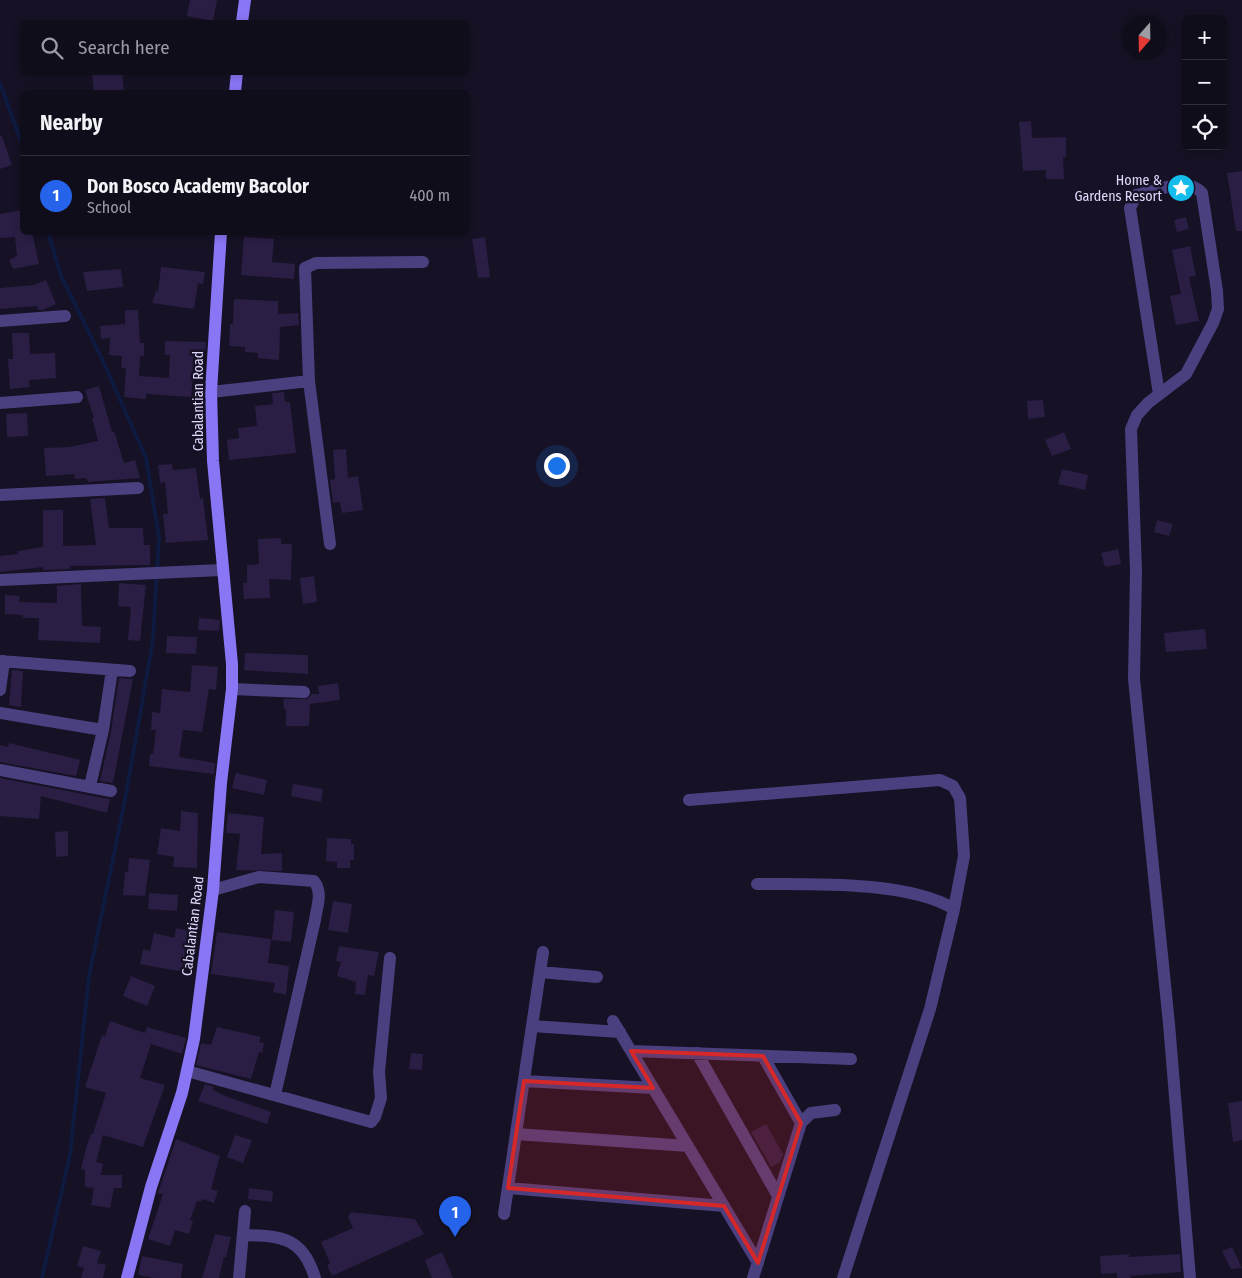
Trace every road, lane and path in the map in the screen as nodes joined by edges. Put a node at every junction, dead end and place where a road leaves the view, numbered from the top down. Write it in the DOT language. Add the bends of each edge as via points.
graph roads {
  1 [pos="245,0"];
  2 [pos="242,20"];
  3 [pos="237,75"];
  4 [pos="236,90"];
  5 [pos="221,235"];
  6 [pos="423,262"];
  7 [pos="65,316"];
  8 [pos="0,321"];
  9 [pos="309,381"];
  10 [pos="211,392"];
  11 [pos="1159,394"];
  12 [pos="77,397"];
  13 [pos="0,403"];
  14 [pos="138,488"];
  15 [pos="0,495"];
  16 [pos="330,544"];
  17 [pos="222,570"];
  18 [pos="0,580"];
  19 [pos="2,661"];
  20 [pos="112,670"];
  21 [pos="130,671"];
  22 [pos="0,690"];
  23 [pos="232,690"];
  24 [pos="304,692"];
  25 [pos="0,713"];
  26 [pos="103,730"];
  27 [pos="0,770"];
  28 [pos="90,786"];
  29 [pos="111,791"];
  30 [pos="688,800"];
  31 [pos="757,884"];
  32 [pos="213,890"];
  33 [pos="954,909"];
  34 [pos="543,952"];
  35 [pos="390,958"];
  36 [pos="540,972"];
  37 [pos="597,978"];
  38 [pos="532,1026"];
  39 [pos="631,1050"];
  40 [pos="697,1053"];
  41 [pos="763,1056"];
  42 [pos="851,1060"];
  43 [pos="187,1071"];
  44 [pos="524,1081"];
  45 [pos="653,1088"];
  46 [pos="275,1095"];
  47 [pos="835,1110"];
  48 [pos="801,1122"];
  49 [pos="516,1134"];
  50 [pos="688,1146"];
  51 [pos="508,1188"];
  52 [pos="778,1196"];
  53 [pos="724,1206"];
  54 [pos="245,1211"];
  55 [pos="504,1214"];
  56 [pos="245,1234"];
  57 [pos="758,1263"];
  58 [pos="127,1278"];
  59 [pos="239,1278"];
  60 [pos="315,1278"];
  61 [pos="753,1278"];
  62 [pos="843,1278"];
  63 [pos="1190,1278"];
  1 -- 2 [label="street"];
  3 -- 4 [label="street"];
  5 -- 10 [label="street, Cabalantian Road"];
  6 -- 9 [label="street" via="316,263 305,268"];
  7 -- 8 [label="street"];
  9 -- 10 [label="street"];
  9 -- 16 [label="street"];
  10 -- 17 [label="street, Cabalantian Road"];
  11 -- 11 [label="street" via="1130,208 1136,195 1184,184 1195,186 1202,193 1218,309 1186,374"];
  11 -- 63 [label="street" via="1137,415 1130,429 1136,571 1134,679 1171,1042"];
  12 -- 13 [label="street"];
  14 -- 15 [label="street"];
  17 -- 18 [label="street"];
  17 -- 23 [label="street, Cabalantian Road"];
  19 -- 20 [label="street"];
  19 -- 22 [label="street"];
  20 -- 21 [label="street"];
  20 -- 26 [label="street"];
  23 -- 24 [label="street"];
  23 -- 32 [label="street, Cabalantian Road"];
  25 -- 26 [label="street"];
  26 -- 28 [label="street"];
  27 -- 28 [label="street"];
  28 -- 29 [label="street"];
  30 -- 33 [label="street" via="940,780 953,786 960,798 964,856"];
  31 -- 33 [label="street" via="820,884 925,894"];
  32 -- 43 [label="street, Cabalantian Road"];
  32 -- 46 [label="street" via="259,877 314,881 318,886 320,894 311,938"];
  33 -- 62 [label="street" via="930,1009"];
  34 -- 36 [label="street"];
  35 -- 46 [label="street" via="379,1072 381,1098 375,1117 370,1122 364,1121"];
  36 -- 37 [label="street"];
  36 -- 38 [label="street"];
  38 -- 39 [label="street" via="616,1026"];
  38 -- 44 [label="street"];
  39 -- 40 [label="street"];
  39 -- 45 [label="street"];
  40 -- 41 [label="street"];
  40 -- 52 [label="street"];
  41 -- 42 [label="street"];
  41 -- 48 [label="street"];
  43 -- 46 [label="street"];
  43 -- 58 [label="street, Cabalantian Road" via="150,1187"];
  44 -- 45 [label="street"];
  44 -- 49 [label="street"];
  45 -- 50 [label="street"];
  47 -- 48 [label="street" via="811,1113"];
  48 -- 52 [label="street"];
  49 -- 50 [label="street"];
  49 -- 51 [label="street"];
  50 -- 53 [label="street"];
  51 -- 53 [label="street"];
  51 -- 55 [label="street"];
  52 -- 57 [label="street"];
  53 -- 57 [label="street"];
  54 -- 56 [label="street"];
  56 -- 59 [label="street"];
  56 -- 60 [label="street" via="290,1241 308,1257"];
  57 -- 61 [label="street"];
}
